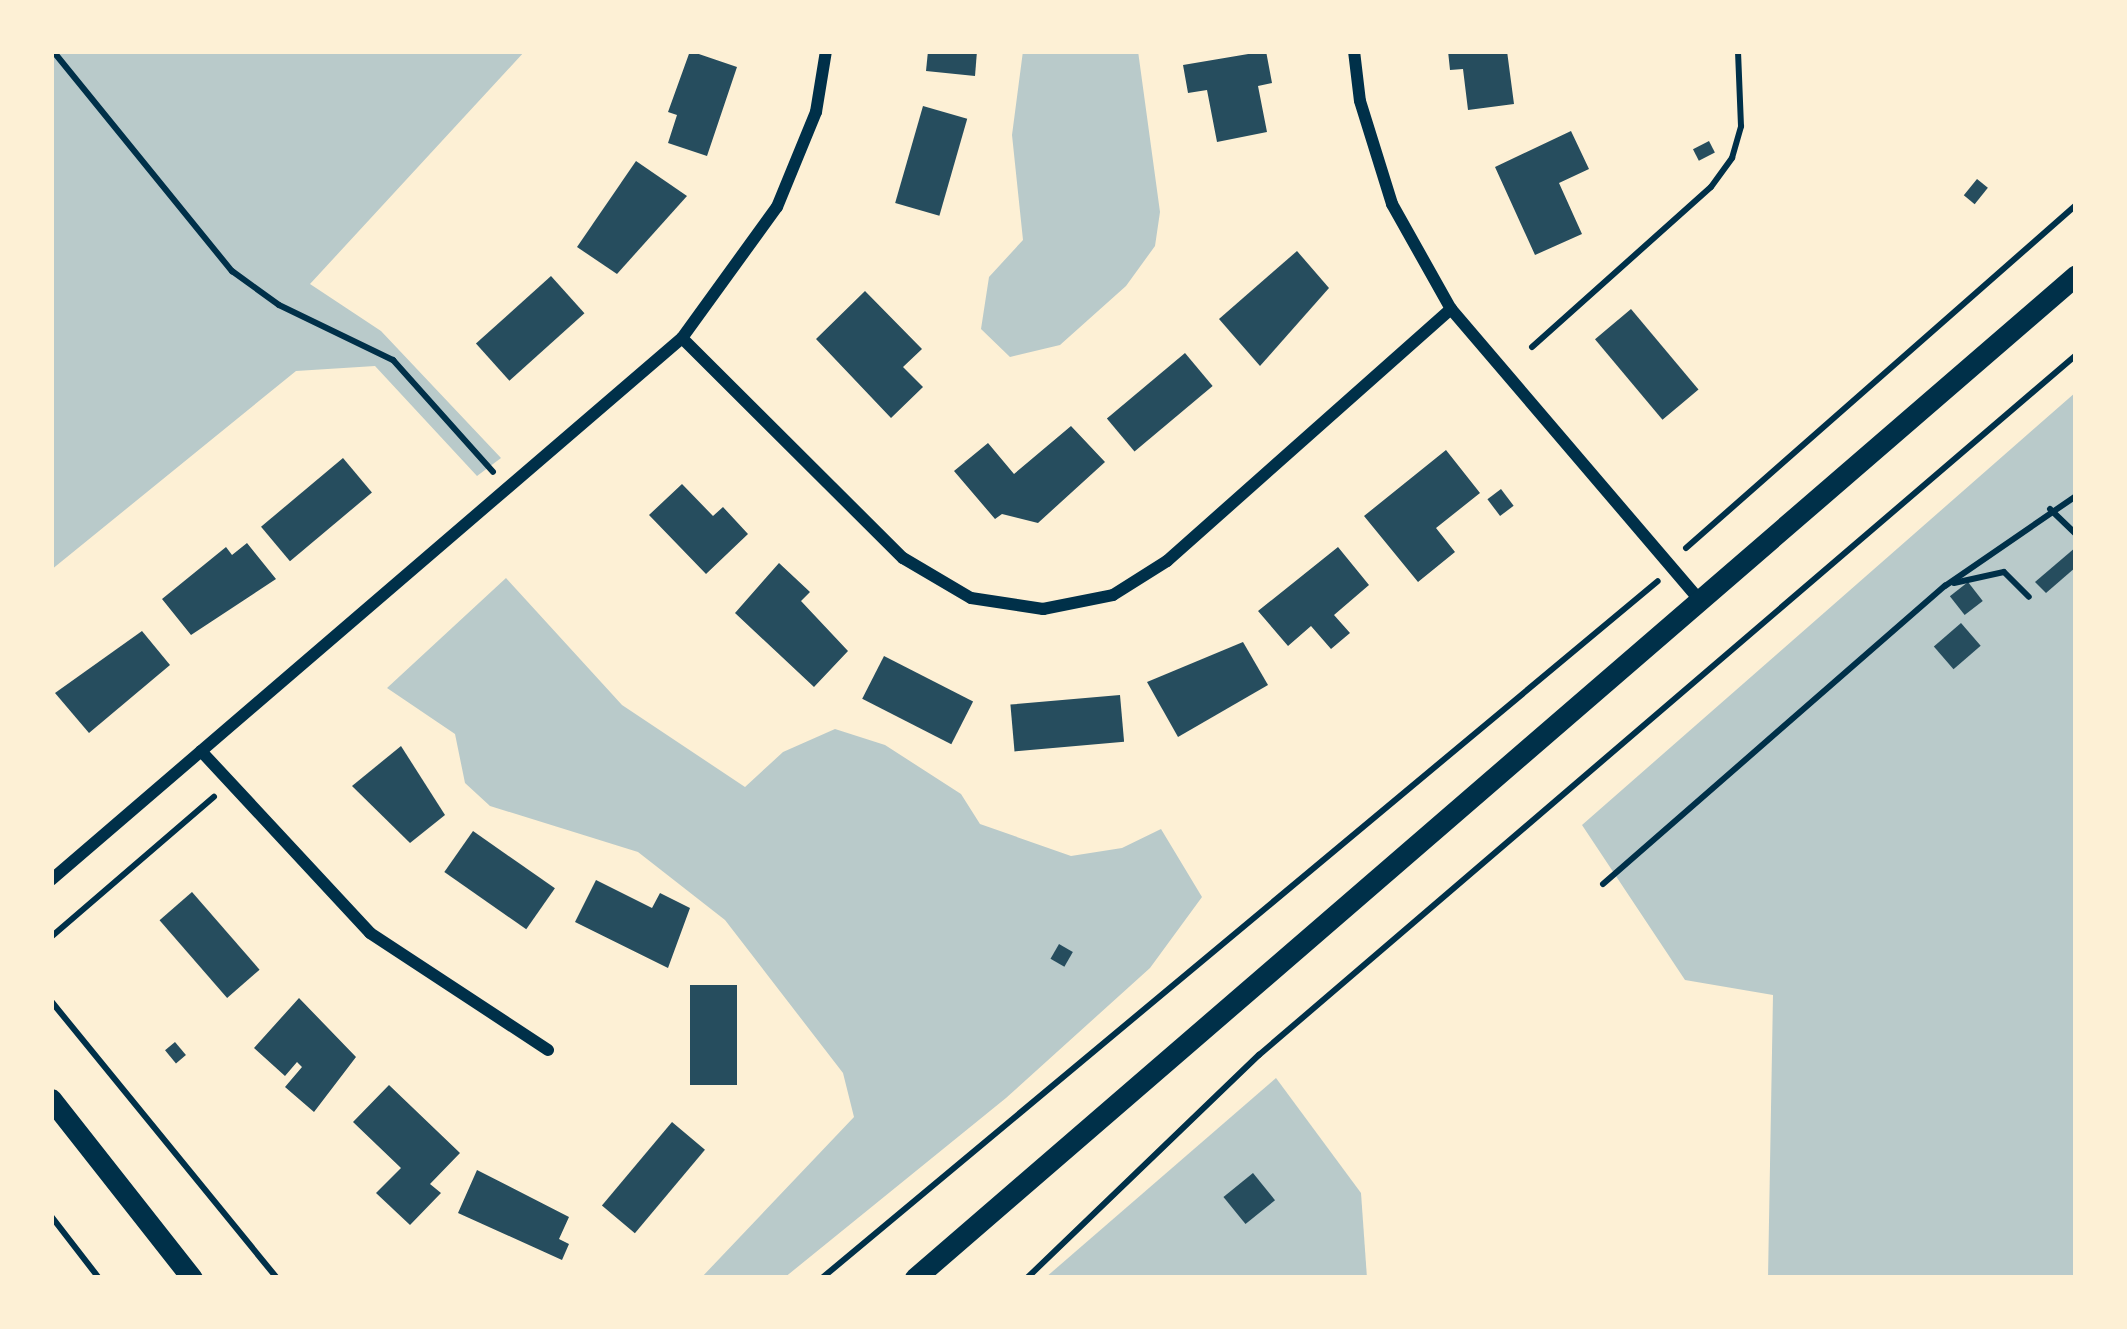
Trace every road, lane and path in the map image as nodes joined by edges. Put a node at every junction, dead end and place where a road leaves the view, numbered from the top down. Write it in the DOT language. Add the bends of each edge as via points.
graph roads {
  1 [pos="53,51"];
  2 [pos="826,51"];
  3 [pos="1354,51"];
  4 [pos="1738,51"];
  5 [pos="2076,205"];
  6 [pos="2076,274"];
  7 [pos="1451,309"];
  8 [pos="682,338"];
  9 [pos="1532,347"];
  10 [pos="2076,355"];
  11 [pos="507,488"];
  12 [pos="2076,496"];
  13 [pos="2050,509"];
  14 [pos="2076,534"];
  15 [pos="1671,567"];
  16 [pos="1945,586"];
  17 [pos="2029,597"];
  18 [pos="1700,601"];
  19 [pos="201,751"];
  20 [pos="230,783"];
  21 [pos="51,880"];
  22 [pos="1603,884"];
  23 [pos="51,937"];
  24 [pos="51,1001"];
  25 [pos="548,1050"];
  26 [pos="51,1099"];
  27 [pos="51,1216"];
  28 [pos="99,1278"];
  29 [pos="192,1278"];
  30 [pos="277,1278"];
  31 [pos="822,1278"];
  32 [pos="915,1278"];
  33 [pos="1027,1278"];
  1 -- 11 [label="path" via="112,134 232,271 279,305 393,361"];
  2 -- 8 [label="street" via="816,112 777,207"];
  3 -- 7 [label="street" via="1360,101 1392,204"];
  4 -- 9 [label="path" via="1741,126 1732,158 1711,187"];
  5 -- 15 [label="path" via="1696,535"];
  6 -- 18 [label="street"];
  7 -- 8 [label="street" via="1167,561 1113,595 1043,610 971,598 903,558"];
  7 -- 15 [label="street"];
  8 -- 11 [label="street"];
  10 -- 33 [label="path" via="1259,1055"];
  11 -- 19 [label="street"];
  12 -- 13 [label="path"];
  13 -- 14 [label="path"];
  13 -- 16 [label="path"];
  15 -- 18 [label="street"];
  15 -- 31 [label="path"];
  16 -- 17 [label="path" via="2004,572"];
  16 -- 22 [label="path"];
  18 -- 32 [label="street"];
  19 -- 20 [label="street"];
  19 -- 21 [label="street"];
  20 -- 23 [label="path"];
  20 -- 25 [label="street" via="370,933"];
  24 -- 30 [label="path"];
  26 -- 29 [label="street"];
  27 -- 28 [label="path"];
}
